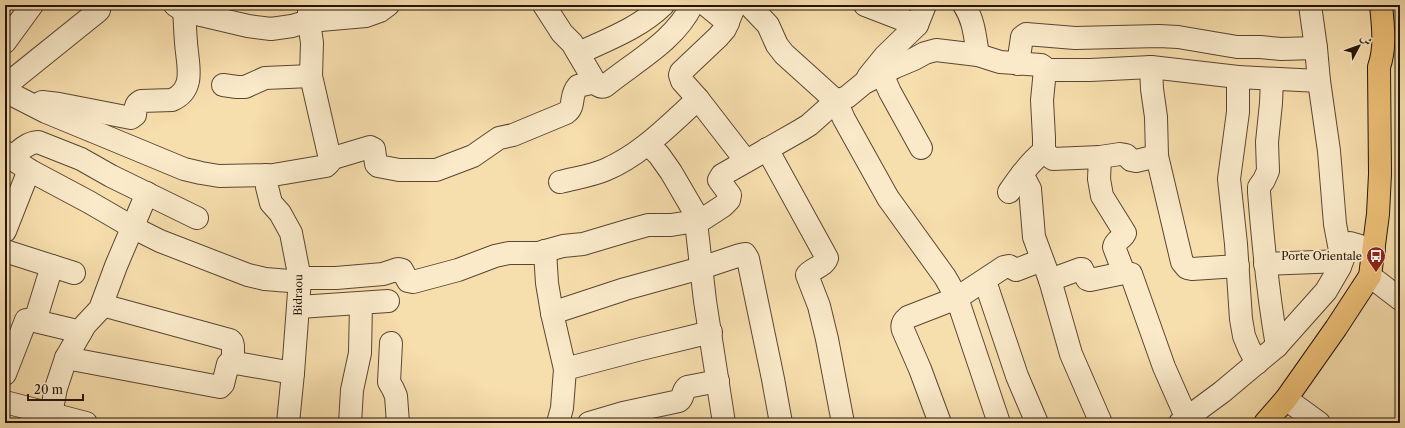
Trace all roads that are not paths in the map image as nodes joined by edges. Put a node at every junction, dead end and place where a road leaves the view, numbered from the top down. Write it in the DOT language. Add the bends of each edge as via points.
graph roads {
  1 [pos="32,5"];
  2 [pos="100,5"];
  3 [pos="388,5"];
  4 [pos="544,5"];
  5 [pos="663,5"];
  6 [pos="692,5"];
  7 [pos="706,5"];
  8 [pos="749,5"];
  9 [pos="865,5"];
  10 [pos="925,5"];
  11 [pos="964,5"];
  12 [pos="1310,5"];
  13 [pos="1368,5"];
  14 [pos="1381,5"];
  15 [pos="180,8"];
  16 [pos="309,13"];
  17 [pos="732,14"];
  18 [pos="917,25"];
  19 [pos="5,42"];
  20 [pos="1316,48"];
  21 [pos="579,53"];
  22 [pos="978,55"];
  23 [pos="1018,64"];
  24 [pos="1151,67"];
  25 [pos="1379,67"];
  26 [pos="1045,70"];
  27 [pos="312,76"];
  28 [pos="1238,77"];
  29 [pos="873,78"];
  30 [pos="1272,79"];
  31 [pos="1319,81"];
  32 [pos="595,82"];
  33 [pos="223,85"];
  34 [pos="5,86"];
  35 [pos="5,91"];
  36 [pos="698,99"];
  37 [pos="836,101"];
  38 [pos="30,104"];
  39 [pos="648,144"];
  40 [pos="921,148"];
  41 [pos="766,149"];
  42 [pos="1044,151"];
  43 [pos="8,155"];
  44 [pos="1157,156"];
  45 [pos="1100,157"];
  46 [pos="330,158"];
  47 [pos="746,161"];
  48 [pos="29,170"];
  49 [pos="1022,174"];
  50 [pos="266,175"];
  51 [pos="560,182"];
  52 [pos="1009,192"];
  53 [pos="147,193"];
  54 [pos="197,218"];
  55 [pos="696,221"];
  56 [pos="132,227"];
  57 [pos="5,231"];
  58 [pos="1374,250"];
  59 [pos="5,251"];
  60 [pos="545,251"];
  61 [pos="1042,260"];
  62 [pos="1342,261"];
  63 [pos="1265,264"];
  64 [pos="52,266"];
  65 [pos="1238,266"];
  66 [pos="701,268"];
  67 [pos="1124,272"];
  68 [pos="74,273"];
  69 [pos="1370,276"];
  70 [pos="300,279"];
  71 [pos="1050,280"];
  72 [pos="985,281"];
  73 [pos="957,298"];
  74 [pos="1400,299"];
  75 [pos="388,301"];
  76 [pos="361,303"];
  77 [pos="102,305"];
  78 [pos="299,307"];
  79 [pos="552,312"];
  80 [pos="35,321"];
  81 [pos="81,332"];
  82 [pos="711,332"];
  83 [pos="391,343"];
  84 [pos="1277,346"];
  85 [pos="66,358"];
  86 [pos="232,363"];
  87 [pos="1257,363"];
  88 [pos="565,369"];
  89 [pos="5,374"];
  90 [pos="293,374"];
  91 [pos="718,382"];
  92 [pos="1286,399"];
  93 [pos="5,402"];
  94 [pos="59,418"];
  95 [pos="1183,421"];
  96 [pos="86,423"];
  97 [pos="288,423"];
  98 [pos="350,423"];
  99 [pos="398,423"];
  100 [pos="558,423"];
  101 [pos="590,423"];
  102 [pos="724,423"];
  103 [pos="780,423"];
  104 [pos="843,423"];
  105 [pos="940,423"];
  106 [pos="999,423"];
  107 [pos="1037,423"];
  108 [pos="1101,423"];
  109 [pos="1265,423"];
  110 [pos="1319,423"];
  1 -- 19 [label="street"];
  2 -- 34 [label="street" via="97,12"];
  3 -- 16 [label="street" via="366,16 333,18"];
  4 -- 21 [label="street"];
  5 -- 21 [label="street" via="632,28"];
  6 -- 32 [label="street" via="682,22 652,51 604,86 598,86"];
  7 -- 17 [label="street"];
  8 -- 37 [label="street" via="768,25 776,45 784,54"];
  9 -- 18 [label="street"];
  10 -- 18 [label="street"];
  11 -- 22 [label="street" via="974,27"];
  12 -- 20 [label="street"];
  13 -- 25 [label="main road" via="1374,57"];
  14 -- 25 [label="main road" via="1383,43"];
  15 -- 16 [label="street" via="248,26 271,29 292,26"];
  15 -- 38 [label="street" via="190,67 185,88 177,98 136,103 135,115 131,118 48,102"];
  16 -- 27 [label="street"];
  17 -- 36 [label="street" via="718,37 680,74 682,81"];
  18 -- 29 [label="street" via="878,63"];
  20 -- 23 [label="street" via="1238,47 1159,36 1075,38 1026,34 1021,39"];
  20 -- 31 [label="street"];
  21 -- 32 [label="street"];
  22 -- 23 [label="street"];
  22 -- 29 [label="street" via="936,50"];
  23 -- 26 [label="street" via="1041,65"];
  24 -- 26 [label="street"];
  24 -- 28 [label="street"];
  24 -- 44 [label="street"];
  25 -- 58 [label="main road" via="1380,174"];
  26 -- 42 [label="street" via="1042,100"];
  27 -- 33 [label="street" via="265,78 245,87"];
  27 -- 46 [label="street"];
  28 -- 30 [label="street"];
  28 -- 65 [label="street" via="1238,112 1229,179"];
  29 -- 37 [label="street"];
  29 -- 40 [label="street" via="890,92"];
  30 -- 31 [label="street"];
  30 -- 63 [label="street" via="1267,142 1268,171 1259,187"];
  31 -- 62 [label="street" via="1329,151 1335,224"];
  32 -- 46 [label="street" via="578,86 566,113 499,138 473,156 436,170 400,170 378,166 374,149 370,147"];
  35 -- 38 [label="street"];
  36 -- 39 [label="street"];
  36 -- 47 [label="street"];
  37 -- 41 [label="street" via="809,125"];
  37 -- 73 [label="street" via="888,198"];
  38 -- 50 [label="street" via="184,168 219,176"];
  39 -- 51 [label="street" via="605,169"];
  39 -- 55 [label="street" via="680,187 695,213"];
  41 -- 47 [label="street"];
  41 -- 104 [label="street" via="827,258 824,263 807,274 819,306 827,339"];
  42 -- 45 [label="street" via="1053,159"];
  42 -- 49 [label="street"];
  43 -- 48 [label="street"];
  43 -- 53 [label="street" via="38,142 81,159"];
  44 -- 45 [label="street" via="1136,161 1123,154"];
  44 -- 65 [label="street" via="1183,264 1187,268 1197,269"];
  45 -- 67 [label="street" via="1099,179 1102,196 1125,233 1114,247"];
  46 -- 50 [label="street" via="326,166"];
  47 -- 55 [label="street" via="719,178 719,182 730,195 727,203"];
  48 -- 56 [label="street"];
  48 -- 57 [label="street"];
  49 -- 52 [label="street"];
  49 -- 61 [label="street" via="1030,189 1034,237"];
  50 -- 70 [label="street, Bidraou" via="271,203 291,233"];
  53 -- 54 [label="street"];
  53 -- 56 [label="street"];
  55 -- 60 [label="street" via="648,225 583,244"];
  55 -- 66 [label="street"];
  56 -- 70 [label="street" via="160,241 248,275 280,281"];
  56 -- 77 [label="street"];
  58 -- 62 [label="street" via="1350,243"];
  58 -- 69 [label="main road"];
  59 -- 64 [label="street"];
  60 -- 70 [label="street" via="495,256 458,270 413,282 408,281 401,269 383,274"];
  60 -- 79 [label="street"];
  61 -- 71 [label="street"];
  61 -- 72 [label="street" via="1018,270 1009,266 1004,267"];
  62 -- 63 [label="street"];
  62 -- 84 [label="street" via="1326,291"];
  63 -- 84 [label="street"];
  64 -- 68 [label="street"];
  64 -- 80 [label="street"];
  65 -- 87 [label="street" via="1244,336"];
  66 -- 79 [label="street"];
  66 -- 82 [label="street"];
  66 -- 103 [label="street" via="740,255 745,254 747,257"];
  67 -- 71 [label="street" via="1090,280 1080,269"];
  67 -- 95 [label="street" via="1130,273 1132,277"];
  69 -- 74 [label="street"];
  69 -- 92 [label="main road"];
  70 -- 78 [label="street, Bidraou"];
  71 -- 108 [label="street" via="1071,354"];
  72 -- 73 [label="street"];
  72 -- 107 [label="street" via="1017,376"];
  73 -- 105 [label="street" via="908,318 903,321 902,326"];
  73 -- 106 [label="street"];
  75 -- 76 [label="street"];
  76 -- 78 [label="street"];
  76 -- 98 [label="street" via="360,353 352,390"];
  77 -- 81 [label="street"];
  77 -- 86 [label="street" via="229,340 233,344"];
  78 -- 90 [label="street, Bidraou"];
  79 -- 88 [label="street"];
  80 -- 81 [label="street"];
  80 -- 89 [label="street" via="25,321"];
  81 -- 85 [label="street"];
  82 -- 88 [label="street"];
  82 -- 91 [label="street"];
  83 -- 99 [label="street" via="389,382 395,392"];
  84 -- 87 [label="street"];
  85 -- 86 [label="street" via="220,386 224,384 228,364"];
  85 -- 94 [label="street" via="56,388"];
  86 -- 90 [label="street"];
  87 -- 95 [label="street"];
  88 -- 100 [label="street" via="562,408"];
  90 -- 97 [label="street, Bidraou"];
  91 -- 101 [label="street" via="687,387 679,401"];
  91 -- 102 [label="street"];
  92 -- 109 [label="main road"];
  92 -- 110 [label="street"];
  93 -- 94 [label="street"];
  94 -- 96 [label="street"];
}
